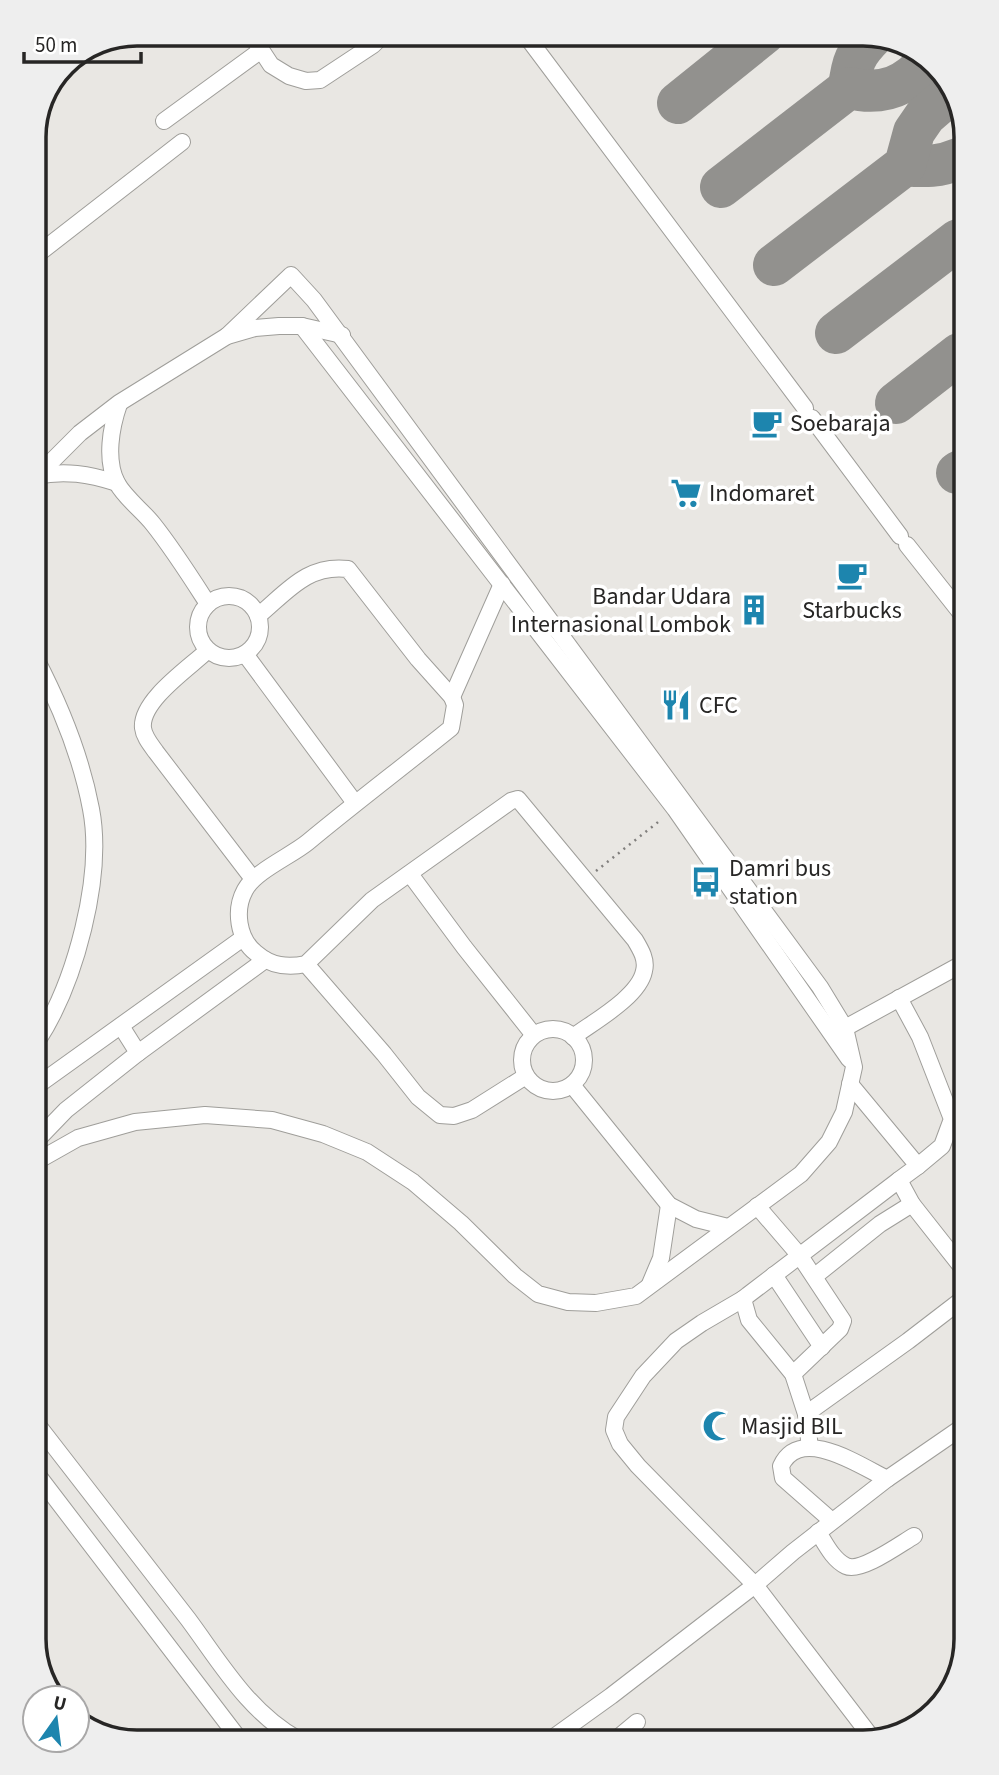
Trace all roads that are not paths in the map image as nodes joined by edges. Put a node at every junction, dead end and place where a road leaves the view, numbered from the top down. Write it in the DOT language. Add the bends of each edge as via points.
graph roads {
  1 [pos="257,46"];
  2 [pos="371,46"];
  3 [pos="534,46"];
  4 [pos="260,51"];
  5 [pos="164,121"];
  6 [pos="182,142"];
  7 [pos="46,248"];
  8 [pos="302,326"];
  9 [pos="227,335"];
  10 [pos="342,335"];
  11 [pos="119,403"];
  12 [pos="46,467"];
  13 [pos="46,476"];
  14 [pos="117,483"];
  15 [pos="502,584"];
  16 [pos="208,604"];
  17 [pos="954,604"];
  18 [pos="258,616"];
  19 [pos="208,651"];
  20 [pos="245,654"];
  21 [pos="46,678"];
  22 [pos="452,697"];
  23 [pos="355,803"];
  24 [pos="410,874"];
  25 [pos="253,880"];
  26 [pos="243,938"];
  27 [pos="265,961"];
  28 [pos="306,964"];
  29 [pos="954,968"];
  30 [pos="899,998"];
  31 [pos="121,1027"];
  32 [pos="46,1028"];
  33 [pos="845,1028"];
  34 [pos="533,1034"];
  35 [pos="573,1037"];
  36 [pos="138,1054"];
  37 [pos="854,1067"];
  38 [pos="526,1076"];
  39 [pos="46,1079"];
  40 [pos="850,1084"];
  41 [pos="572,1085"];
  42 [pos="46,1130"];
  43 [pos="46,1156"];
  44 [pos="918,1166"];
  45 [pos="899,1181"];
  46 [pos="912,1204"];
  47 [pos="669,1205"];
  48 [pos="757,1206"];
  49 [pos="728,1227"];
  50 [pos="800,1256"];
  51 [pos="954,1257"];
  52 [pos="774,1275"];
  53 [pos="815,1276"];
  54 [pos="650,1284"];
  55 [pos="743,1299"];
  56 [pos="954,1306"];
  57 [pos="822,1347"];
  58 [pos="793,1374"];
  59 [pos="806,1414"];
  60 [pos="954,1433"];
  61 [pos="46,1437"];
  62 [pos="810,1448"];
  63 [pos="887,1479"];
  64 [pos="46,1486"];
  65 [pos="831,1521"];
  66 [pos="818,1532"];
  67 [pos="914,1536"];
  68 [pos="755,1585"];
  69 [pos="637,1722"];
  70 [pos="232,1729"];
  71 [pos="281,1729"];
  72 [pos="564,1730"];
  73 [pos="628,1730"];
  74 [pos="866,1730"];
  1 -- 4 [label="street"];
  2 -- 4 [label="street" via="320,80 306,81 271,65"];
  3 -- 17 [label="street"];
  4 -- 5 [label="street"];
  6 -- 7 [label="street"];
  8 -- 9 [label="street" via="255,328"];
  8 -- 10 [label="street"];
  8 -- 15 [label="street"];
  9 -- 10 [label="street" via="291,275"];
  9 -- 11 [label="street"];
  10 -- 33 [label="street" via="812,976"];
  11 -- 12 [label="street"];
  11 -- 14 [label="street" via="110,443"];
  13 -- 14 [label="street" via="70,472"];
  14 -- 16 [label="street" via="165,541"];
  15 -- 22 [label="street"];
  15 -- 37 [label="street" via="675,809"];
  16 -- 18 [label="street" via="221,597 236,597"];
  16 -- 19 [label="street" via="198,619 198,636"];
  18 -- 20 [label="street" via="260,630"];
  18 -- 22 [label="street" via="306,575 321,569 348,569"];
  19 -- 20 [label="street" via="233,659"];
  19 -- 25 [label="street" via="148,707 143,728 156,752"];
  20 -- 23 [label="street"];
  21 -- 32 [label="street" via="78,758 92,812 93,868 70,976"];
  22 -- 23 [label="street" via="451,728"];
  23 -- 25 [label="street"];
  24 -- 28 [label="street" via="372,901"];
  24 -- 34 [label="street"];
  24 -- 35 [label="street" via="516,799 521,800 643,954 644,972 637,985"];
  25 -- 26 [label="street" via="240,903"];
  26 -- 27 [label="street"];
  26 -- 31 [label="street"];
  27 -- 28 [label="street" via="292,967"];
  27 -- 36 [label="street"];
  28 -- 38 [label="street" via="418,1097 440,1115 472,1110"];
  29 -- 30 [label="street"];
  30 -- 33 [label="street"];
  30 -- 44 [label="street" via="920,1037 951,1119 942,1146"];
  31 -- 36 [label="street"];
  31 -- 39 [label="street"];
  33 -- 37 [label="street"];
  34 -- 35 [label="street" via="556,1029"];
  34 -- 38 [label="street" via="522,1060"];
  35 -- 41 [label="street" via="584,1061"];
  36 -- 42 [label="street"];
  37 -- 40 [label="street"];
  38 -- 41 [label="street" via="548,1090"];
  40 -- 44 [label="street"];
  40 -- 48 [label="street" via="830,1142 800,1174"];
  41 -- 47 [label="street"];
  43 -- 54 [label="street" via="78,1138 135,1122 205,1115 272,1120 367,1152 422,1190 538,1294 596,1303 636,1296"];
  44 -- 45 [label="street"];
  45 -- 46 [label="street"];
  45 -- 50 [label="street"];
  46 -- 51 [label="street"];
  46 -- 53 [label="street"];
  47 -- 49 [label="street" via="696,1219"];
  47 -- 54 [label="street" via="661,1258"];
  48 -- 49 [label="street"];
  48 -- 50 [label="street"];
  49 -- 54 [label="street"];
  50 -- 52 [label="street"];
  50 -- 53 [label="street"];
  52 -- 55 [label="street"];
  52 -- 57 [label="street"];
  53 -- 57 [label="street" via="843,1321"];
  55 -- 58 [label="street" via="749,1320"];
  55 -- 68 [label="street" via="676,1341 643,1376 616,1418 614,1430 638,1465"];
  56 -- 59 [label="street"];
  57 -- 58 [label="street"];
  58 -- 59 [label="street"];
  59 -- 62 [label="street"];
  60 -- 63 [label="street"];
  61 -- 71 [label="street" via="239,1690"];
  62 -- 63 [label="street" via="823,1448"];
  62 -- 65 [label="street" via="788,1453 780,1471"];
  63 -- 65 [label="street"];
  64 -- 70 [label="street"];
  65 -- 66 [label="street"];
  66 -- 67 [label="street" via="838,1561 848,1567 861,1566"];
  66 -- 68 [label="street"];
  68 -- 72 [label="street"];
  68 -- 74 [label="street"];
  69 -- 73 [label="street"];
}
